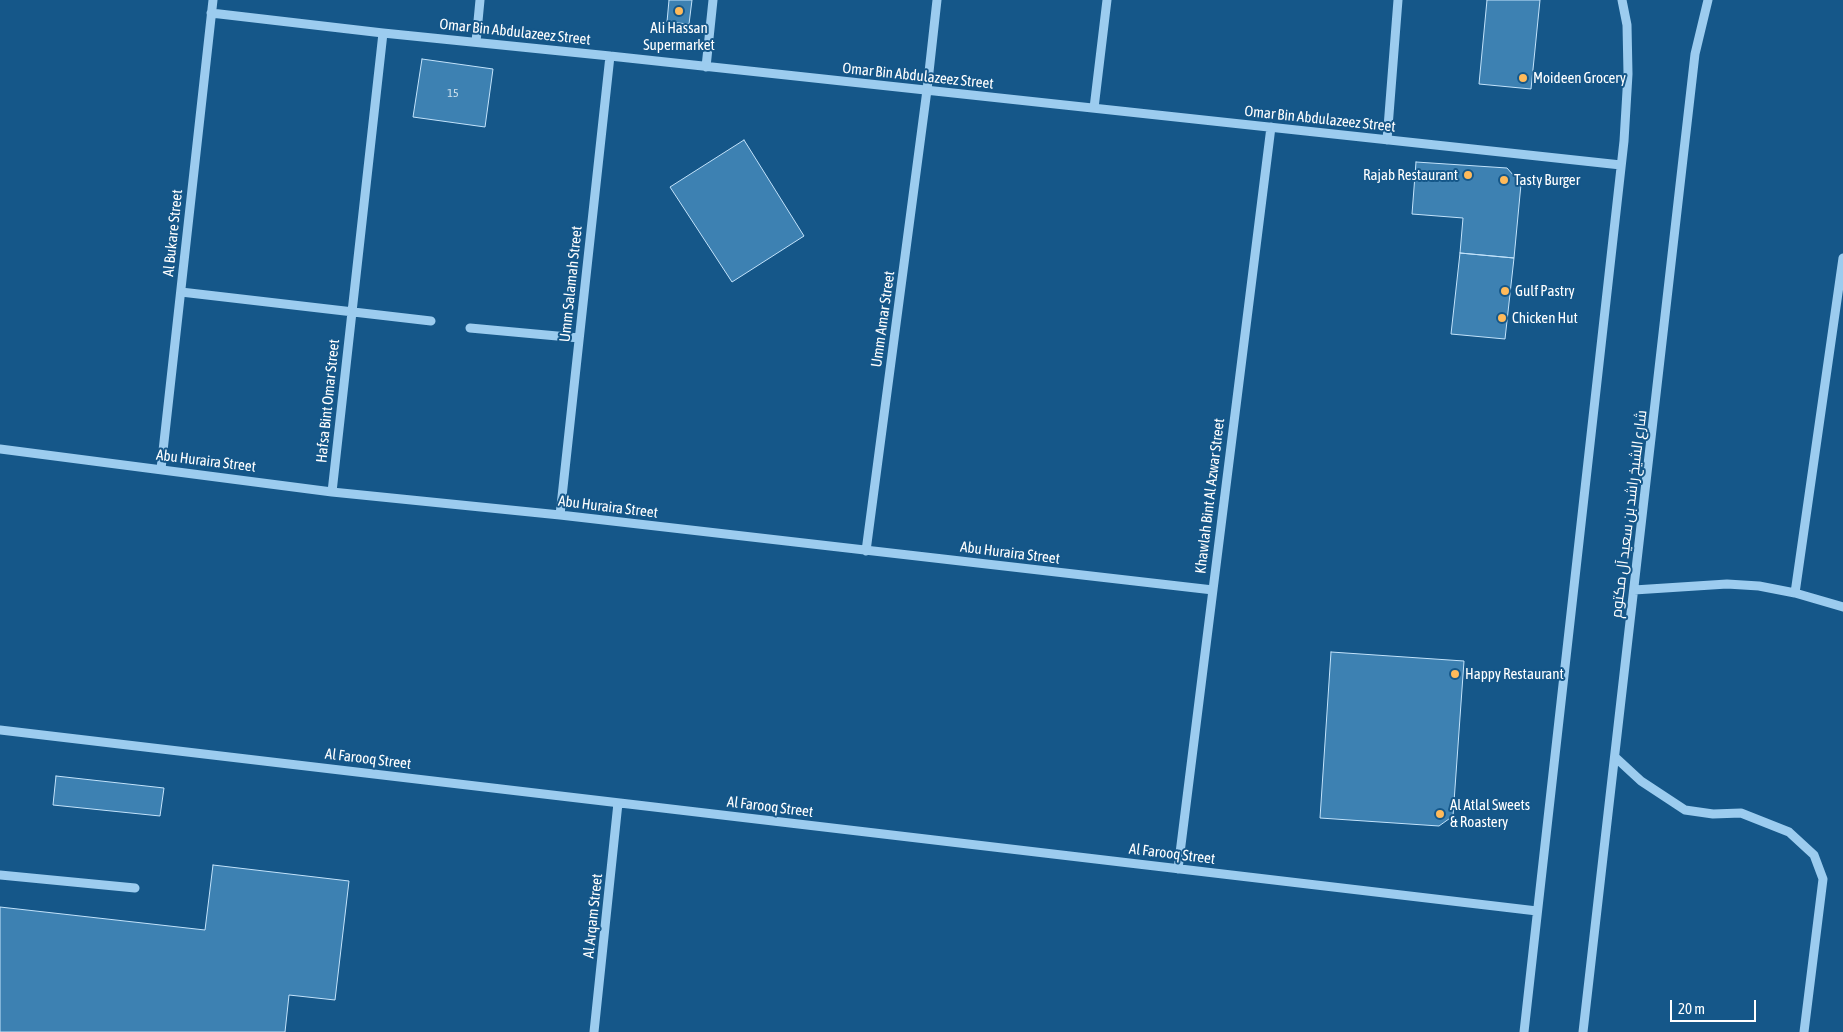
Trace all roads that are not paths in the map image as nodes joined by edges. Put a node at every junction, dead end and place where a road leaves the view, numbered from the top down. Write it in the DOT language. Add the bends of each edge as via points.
graph roads {
  1 [pos="213,0"];
  2 [pos="480,0"];
  3 [pos="713,0"];
  4 [pos="937,0"];
  5 [pos="1107,0"];
  6 [pos="1398,0"];
  7 [pos="1622,0"];
  8 [pos="1708,0"];
  9 [pos="211,13"];
  10 [pos="383,33"];
  11 [pos="476,42"];
  12 [pos="610,56"];
  13 [pos="706,67"];
  14 [pos="927,90"];
  15 [pos="1094,108"];
  16 [pos="1271,127"];
  17 [pos="1387,140"];
  18 [pos="1621,165"];
  19 [pos="1843,258"];
  20 [pos="180,292"];
  21 [pos="352,313"];
  22 [pos="431,321"];
  23 [pos="470,328"];
  24 [pos="579,338"];
  25 [pos="0,449"];
  26 [pos="161,469"];
  27 [pos="332,492"];
  28 [pos="560,515"];
  29 [pos="866,551"];
  30 [pos="1212,590"];
  31 [pos="1634,590"];
  32 [pos="1795,593"];
  33 [pos="1843,607"];
  34 [pos="0,730"];
  35 [pos="1615,757"];
  36 [pos="618,803"];
  37 [pos="1178,869"];
  38 [pos="0,875"];
  39 [pos="135,888"];
  40 [pos="1537,911"];
  41 [pos="594,1032"];
  42 [pos="1524,1032"];
  43 [pos="1583,1032"];
  44 [pos="1804,1032"];
  1 -- 9 [label="street, Al Bukare Street"];
  2 -- 11 [label="street"];
  3 -- 13 [label="street"];
  4 -- 14 [label="street, Umm Amar Street"];
  5 -- 15 [label="street"];
  6 -- 17 [label="street"];
  7 -- 18 [label="street" via="1627,25 1628,74"];
  8 -- 31 [label="street, شارع الشيخ راشد بن سعيد آل مكتوم" via="1696,54"];
  9 -- 10 [label="street, Omar Bin Abdulazeez Street"];
  9 -- 20 [label="street, Al Bukare Street"];
  10 -- 11 [label="street, Omar Bin Abdulazeez Street"];
  10 -- 21 [label="street, Hafsa Bint Omar Street"];
  11 -- 12 [label="street, Omar Bin Abdulazeez Street"];
  12 -- 13 [label="street, Omar Bin Abdulazeez Street"];
  12 -- 24 [label="street, Umm Salamah Street"];
  13 -- 14 [label="street, Omar Bin Abdulazeez Street"];
  14 -- 15 [label="street, Omar Bin Abdulazeez Street"];
  14 -- 29 [label="street, Umm Amar Street"];
  15 -- 16 [label="street, Omar Bin Abdulazeez Street"];
  16 -- 17 [label="street, Omar Bin Abdulazeez Street"];
  16 -- 30 [label="street, Khawlah Bint Al Azwar Street"];
  17 -- 18 [label="street, Omar Bin Abdulazeez Street"];
  18 -- 40 [label="street"];
  19 -- 32 [label="street"];
  20 -- 21 [label="street"];
  20 -- 26 [label="street, Al Bukare Street"];
  21 -- 22 [label="street"];
  21 -- 27 [label="street, Hafsa Bint Omar Street"];
  23 -- 24 [label="street"];
  24 -- 28 [label="street, Umm Salamah Street"];
  25 -- 26 [label="street, Abu Huraira Street"];
  26 -- 27 [label="street, Abu Huraira Street"];
  27 -- 28 [label="street, Abu Huraira Street"];
  28 -- 29 [label="street, Abu Huraira Street"];
  29 -- 30 [label="street, Abu Huraira Street"];
  30 -- 37 [label="street, Khawlah Bint Al Azwar Street"];
  31 -- 32 [label="street" via="1727,584"];
  31 -- 35 [label="street, شارع الشيخ راشد بن سعيد آل مكتوم"];
  32 -- 33 [label="street"];
  34 -- 36 [label="street, Al Farooq Street"];
  35 -- 43 [label="street, شارع الشيخ راشد بن سعيد آل مكتوم"];
  35 -- 44 [label="street" via="1641,781 1686,810 1713,814 1741,813 1789,832 1814,855 1823,879"];
  36 -- 37 [label="street, Al Farooq Street"];
  36 -- 41 [label="street, Al Arqam Street"];
  37 -- 40 [label="street, Al Farooq Street"];
  38 -- 39 [label="street"];
  40 -- 42 [label="street"];
}
